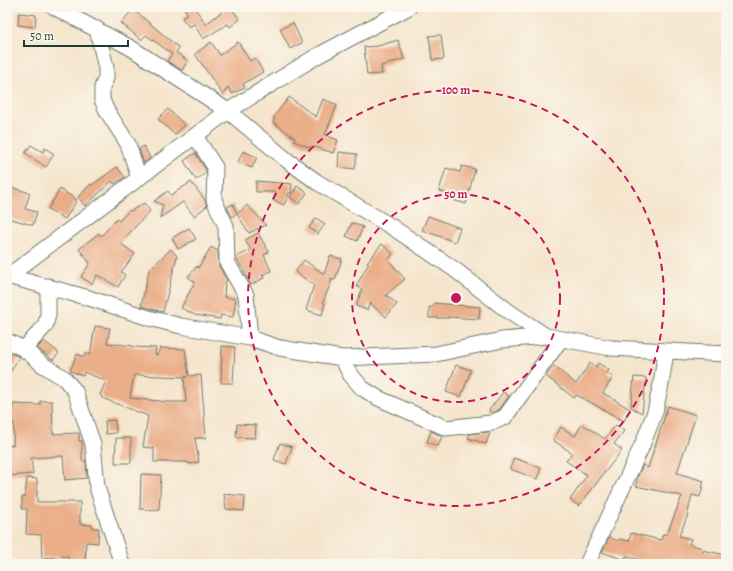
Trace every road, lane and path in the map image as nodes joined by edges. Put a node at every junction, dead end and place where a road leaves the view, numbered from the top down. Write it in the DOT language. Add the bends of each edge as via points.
graph roads {
  1 [pos="54,7"];
  2 [pos="409,7"];
  3 [pos="76,11"];
  4 [pos="394,11"];
  5 [pos="97,29"];
  6 [pos="228,111"];
  7 [pos="195,136"];
  8 [pos="139,178"];
  9 [pos="8,276"];
  10 [pos="48,286"];
  11 [pos="250,338"];
  12 [pos="554,338"];
  13 [pos="7,340"];
  14 [pos="24,349"];
  15 [pos="666,352"];
  16 [pos="726,354"];
  17 [pos="342,358"];
  18 [pos="122,564"];
  19 [pos="587,564"];
  1 -- 3 [label="street"];
  2 -- 4 [label="street"];
  3 -- 5 [label="street"];
  4 -- 6 [label="street"];
  5 -- 6 [label="street"];
  5 -- 8 [label="street" via="106,68 102,100 128,144"];
  6 -- 7 [label="street"];
  6 -- 12 [label="street" via="317,182 392,227 508,311"];
  7 -- 8 [label="street"];
  7 -- 11 [label="street" via="215,166 214,200 226,226 227,262 246,295"];
  8 -- 9 [label="street"];
  9 -- 10 [label="street"];
  10 -- 11 [label="street" via="149,318"];
  10 -- 14 [label="street" via="48,315 45,326"];
  11 -- 17 [label="street" via="280,348"];
  12 -- 15 [label="street" via="611,348"];
  12 -- 17 [label="street" via="502,340 436,354"];
  12 -- 17 [label="street" via="505,417 491,423 462,427 446,428 378,398 362,388 350,374"];
  13 -- 14 [label="street"];
  14 -- 18 [label="street" via="64,378 75,391 92,444 97,487"];
  15 -- 16 [label="street"];
  15 -- 19 [label="street" via="655,412"];
}
